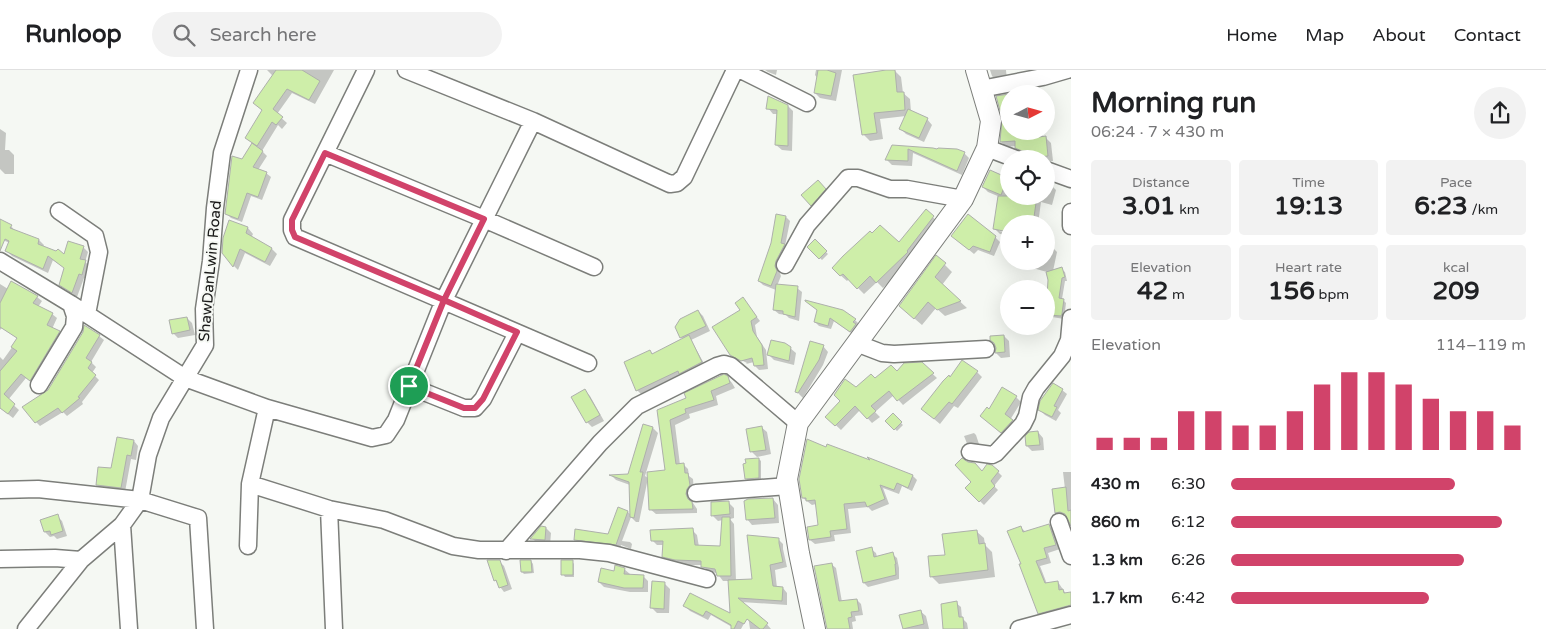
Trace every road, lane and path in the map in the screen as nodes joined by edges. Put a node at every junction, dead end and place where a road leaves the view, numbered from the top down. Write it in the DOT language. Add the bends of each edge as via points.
graph roads {
  1 [pos="249,70"];
  2 [pos="366,70"];
  3 [pos="406,70"];
  4 [pos="735,70"];
  5 [pos="741,70"];
  6 [pos="1067,70"];
  7 [pos="1044,73"];
  8 [pos="979,79"];
  9 [pos="808,103"];
  10 [pos="533,121"];
  11 [pos="987,148"];
  12 [pos="325,153"];
  13 [pos="1000,153"];
  14 [pos="1055,174"];
  15 [pos="1071,180"];
  16 [pos="963,199"];
  17 [pos="59,211"];
  18 [pos="1071,212"];
  19 [pos="484,219"];
  20 [pos="1071,226"];
  21 [pos="0,261"];
  22 [pos="786,265"];
  23 [pos="594,268"];
  24 [pos="444,300"];
  25 [pos="71,304"];
  26 [pos="87,314"];
  27 [pos="1071,318"];
  28 [pos="517,332"];
  29 [pos="1070,341"];
  30 [pos="856,344"];
  31 [pos="986,349"];
  32 [pos="588,364"];
  33 [pos="185,378"];
  34 [pos="39,385"];
  35 [pos="409,386"];
  36 [pos="267,408"];
  37 [pos="798,423"];
  38 [pos="970,452"];
  39 [pos="250,484"];
  40 [pos="788,486"];
  41 [pos="0,490"];
  42 [pos="696,493"];
  43 [pos="140,500"];
  44 [pos="329,509"];
  45 [pos="1059,522"];
  46 [pos="122,525"];
  47 [pos="248,546"];
  48 [pos="506,551"];
  49 [pos="1071,556"];
  50 [pos="0,560"];
  51 [pos="81,560"];
  52 [pos="707,579"];
  53 [pos="1071,615"];
  54 [pos="26,629"];
  55 [pos="130,629"];
  56 [pos="204,629"];
  57 [pos="334,629"];
  58 [pos="815,629"];
  59 [pos="1019,629"];
  1 -- 33 [label="street, ShawDanLwin Road" via="222,153 204,309 205,345"];
  2 -- 12 [label="street"];
  3 -- 10 [label="street"];
  4 -- 10 [label="street" via="684,177 677,183 670,184"];
  5 -- 9 [label="street"];
  6 -- 7 [label="street"];
  7 -- 8 [label="street"];
  8 -- 11 [label="street" via="991,121"];
  10 -- 19 [label="street"];
  11 -- 13 [label="street"];
  11 -- 16 [label="street"];
  12 -- 19 [label="street"];
  12 -- 24 [label="street" via="292,220 295,237"];
  14 -- 15 [label="street"];
  16 -- 22 [label="street" via="890,189 858,178 848,178 807,225"];
  16 -- 30 [label="street"];
  17 -- 26 [label="street" via="95,236 98,245"];
  18 -- 20 [label="street"];
  19 -- 23 [label="street"];
  19 -- 24 [label="street"];
  21 -- 25 [label="street"];
  24 -- 28 [label="street"];
  24 -- 35 [label="street"];
  25 -- 26 [label="street"];
  25 -- 34 [label="street" via="74,327"];
  26 -- 33 [label="street"];
  27 -- 29 [label="street"];
  28 -- 32 [label="street"];
  28 -- 35 [label="street" via="483,399 475,408 464,408"];
  29 -- 38 [label="street" via="1036,388 1023,424 996,453"];
  30 -- 31 [label="street" via="894,354"];
  30 -- 37 [label="street"];
  33 -- 36 [label="street"];
  33 -- 43 [label="street, ShawDanLwin Road" via="161,418 148,455"];
  35 -- 36 [label="street" via="396,420 386,435 372,438"];
  36 -- 39 [label="street"];
  37 -- 40 [label="street"];
  37 -- 48 [label="street" via="731,366 717,366 637,406 600,443"];
  39 -- 44 [label="street"];
  39 -- 47 [label="street"];
  40 -- 42 [label="street"];
  40 -- 58 [label="street"];
  41 -- 43 [label="street" via="38,489"];
  43 -- 46 [label="street, ShawDanLwin Road"];
  43 -- 56 [label="street" via="198,518"];
  44 -- 48 [label="street" via="384,520 453,546"];
  44 -- 57 [label="street"];
  45 -- 49 [label="street"];
  46 -- 51 [label="street, ShawDanLwin Road"];
  46 -- 55 [label="street"];
  48 -- 52 [label="street" via="609,553"];
  50 -- 51 [label="street"];
  51 -- 54 [label="street, ShawDanLwin Road"];
  53 -- 59 [label="street"];
}
